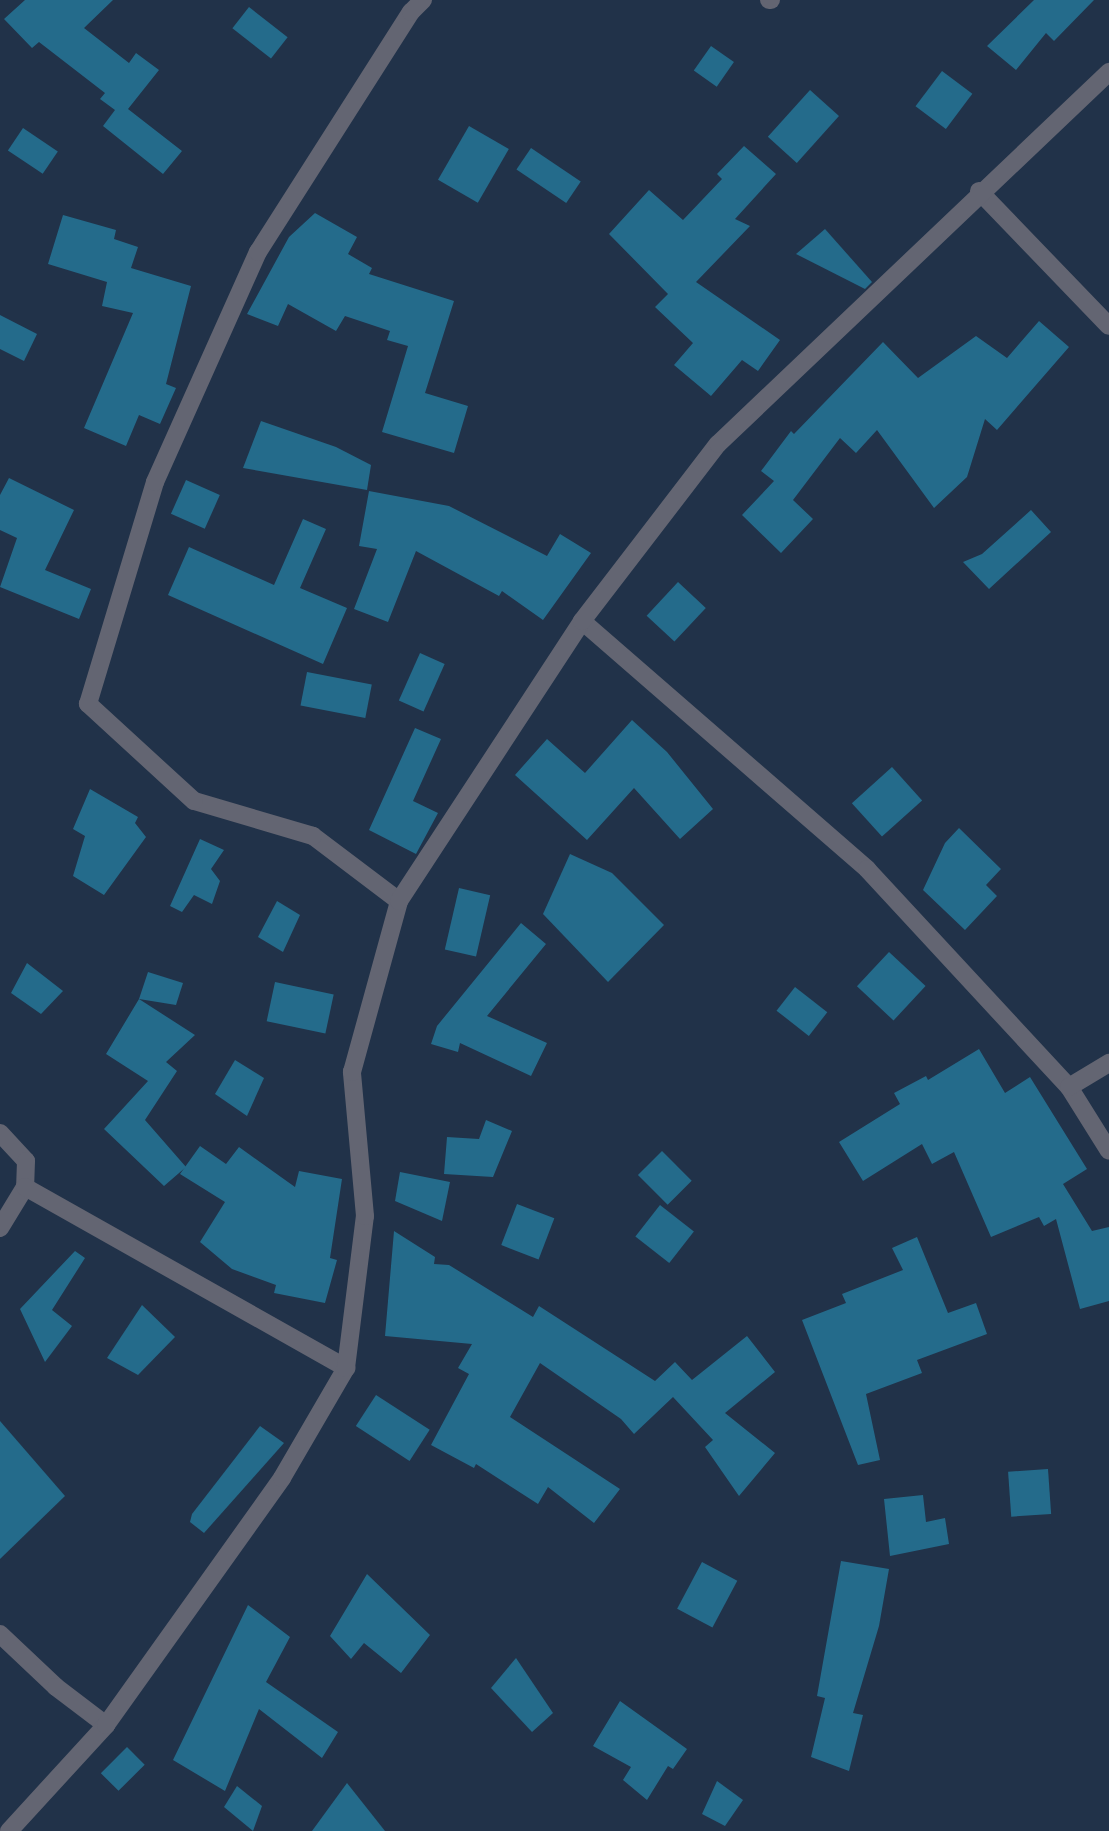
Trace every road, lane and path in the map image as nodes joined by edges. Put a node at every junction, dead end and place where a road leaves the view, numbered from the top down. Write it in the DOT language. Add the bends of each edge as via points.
graph roads {
  1 [pos="422,0"];
  2 [pos="1109,72"];
  3 [pos="979,191"];
  4 [pos="1109,327"];
  5 [pos="582,621"];
  6 [pos="399,901"];
  7 [pos="1109,1063"];
  8 [pos="1069,1087"];
  9 [pos="0,1133"];
  10 [pos="1109,1151"];
  11 [pos="25,1187"];
  12 [pos="0,1228"];
  13 [pos="346,1368"];
  14 [pos="0,1634"];
  15 [pos="106,1725"];
  16 [pos="9,1831"];
  1 -- 6 [label="street" via="258,253 155,482 88,704 194,801 313,835"];
  2 -- 3 [label="street"];
  3 -- 4 [label="street"];
  3 -- 5 [label="street" via="718,444"];
  5 -- 6 [label="street"];
  5 -- 8 [label="street" via="867,869"];
  6 -- 13 [label="street" via="352,1072 365,1216"];
  7 -- 8 [label="street"];
  8 -- 10 [label="street"];
  9 -- 11 [label="street" via="26,1161"];
  11 -- 12 [label="street"];
  11 -- 13 [label="street"];
  13 -- 15 [label="street" via="282,1478"];
  14 -- 15 [label="street" via="56,1687"];
  15 -- 16 [label="street"];
}
